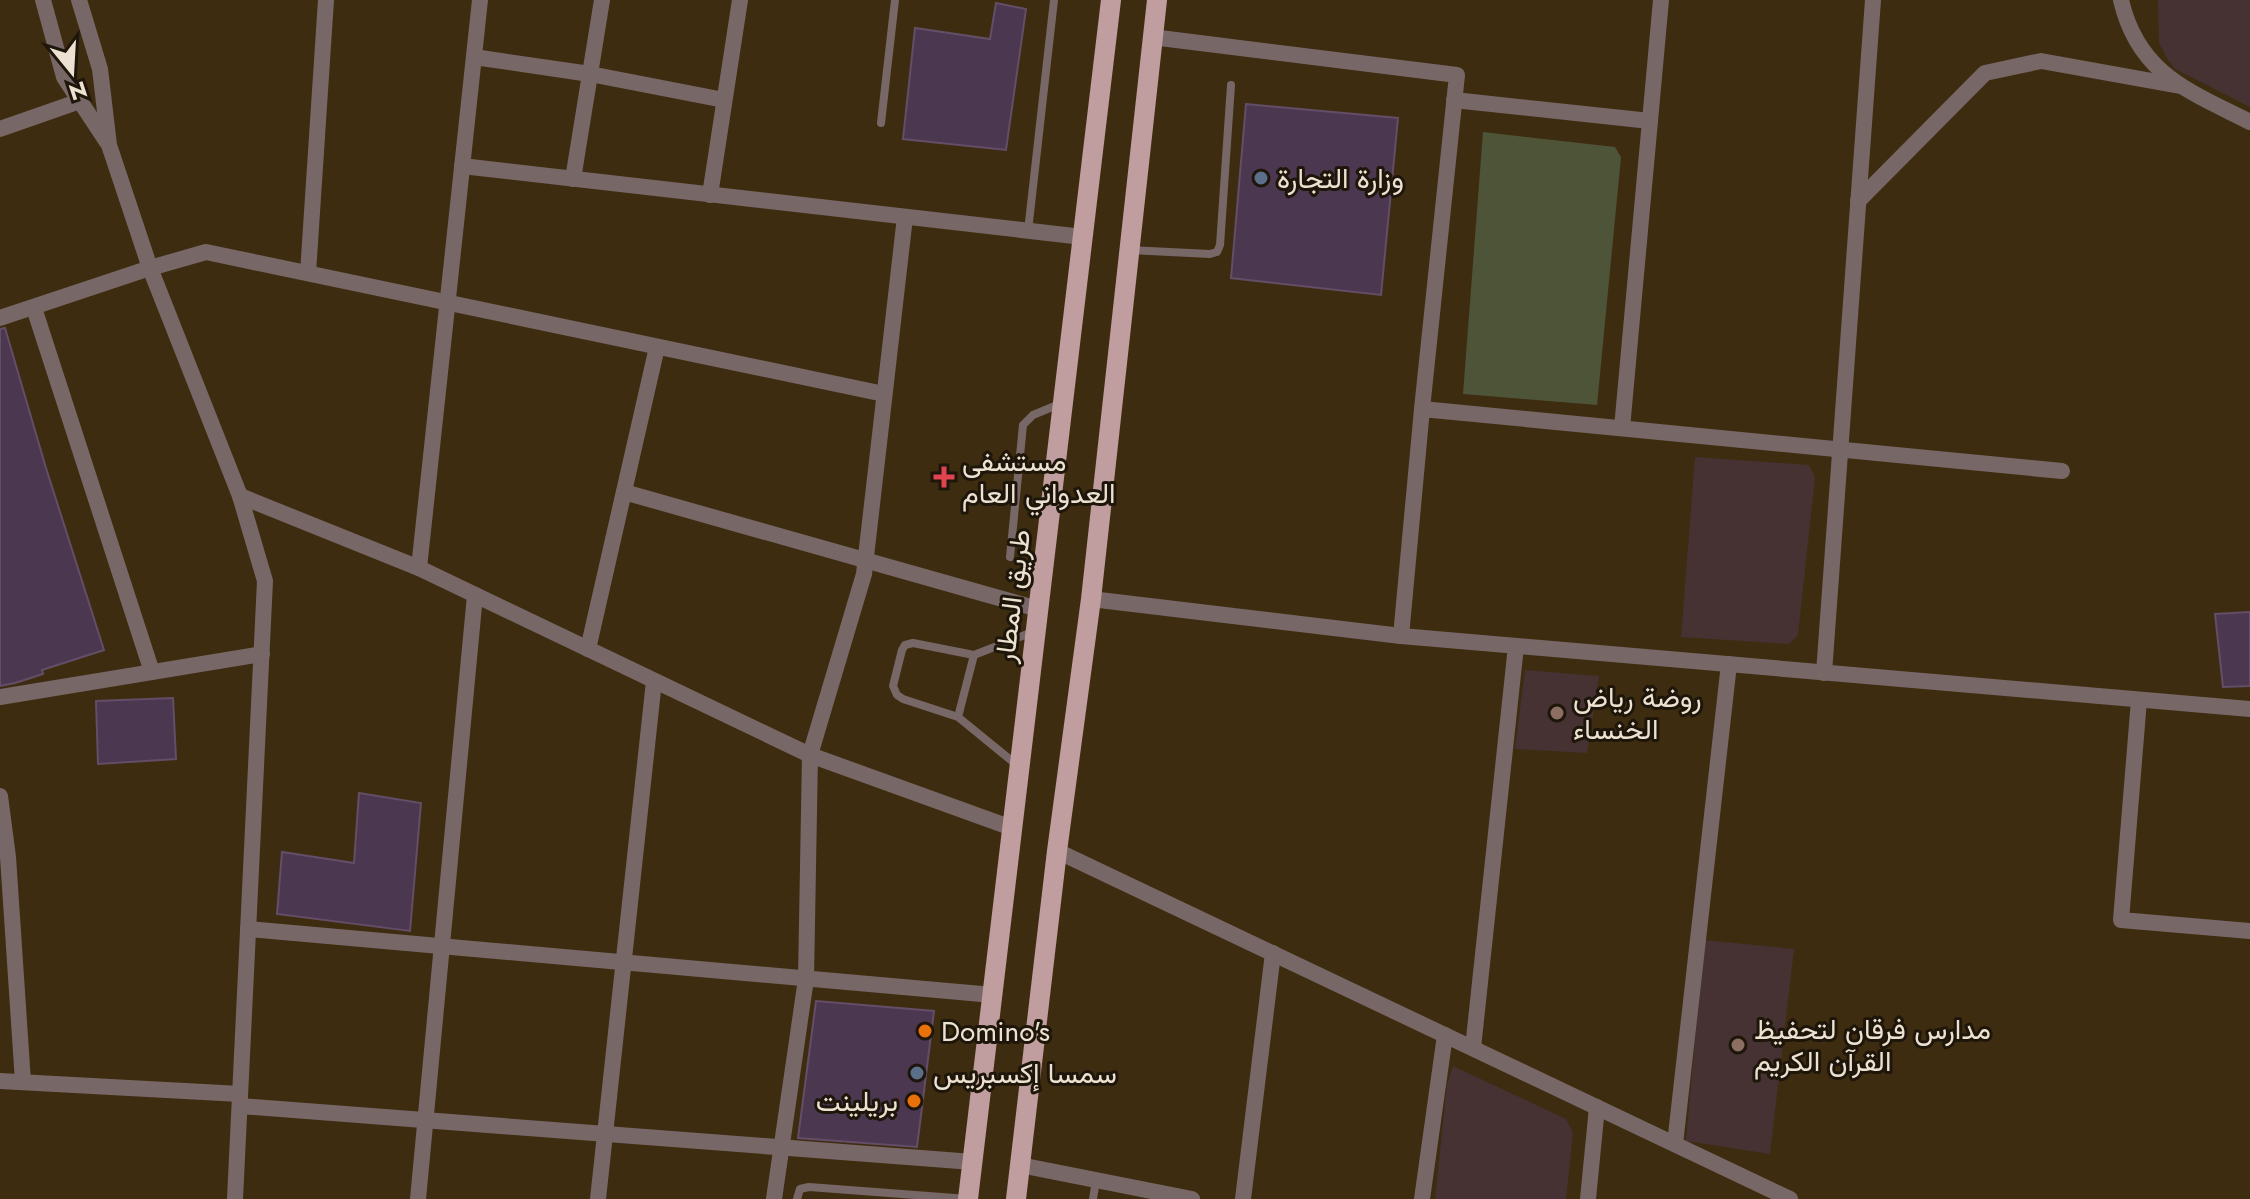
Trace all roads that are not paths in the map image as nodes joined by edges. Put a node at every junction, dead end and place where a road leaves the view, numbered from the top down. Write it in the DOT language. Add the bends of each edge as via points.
graph roads {
  1 [pos="43,0"];
  2 [pos="79,0"];
  3 [pos="326,0"];
  4 [pos="480,0"];
  5 [pos="602,0"];
  6 [pos="740,0"];
  7 [pos="895,0"];
  8 [pos="1054,0"];
  9 [pos="1111,0"];
  10 [pos="1157,0"];
  11 [pos="1661,0"];
  12 [pos="1873,0"];
  13 [pos="2121,0"];
  14 [pos="1152,37"];
  15 [pos="474,57"];
  16 [pos="590,74"];
  17 [pos="1231,85"];
  18 [pos="2180,86"];
  19 [pos="724,100"];
  20 [pos="1454,100"];
  21 [pos="80,101"];
  22 [pos="1650,121"];
  23 [pos="2250,122"];
  24 [pos="881,123"];
  25 [pos="0,129"];
  26 [pos="109,145"];
  27 [pos="462,166"];
  28 [pos="573,179"];
  29 [pos="710,195"];
  30 [pos="1858,201"];
  31 [pos="905,217"];
  32 [pos="1028,231"];
  33 [pos="1083,237"];
  34 [pos="1128,250"];
  35 [pos="150,268"];
  36 [pos="308,273"];
  37 [pos="447,303"];
  38 [pos="34,308"];
  39 [pos="0,318"];
  40 [pos="657,347"];
  41 [pos="884,394"];
  42 [pos="1063,403"];
  43 [pos="1422,409"];
  44 [pos="1622,428"];
  45 [pos="1841,450"];
  46 [pos="2062,471"];
  47 [pos="624,492"];
  48 [pos="240,496"];
  49 [pos="1010,557"];
  50 [pos="865,561"];
  51 [pos="419,568"];
  52 [pos="475,595"];
  53 [pos="1091,599"];
  54 [pos="1038,609"];
  55 [pos="1036,630"];
  56 [pos="1401,636"];
  57 [pos="1516,646"];
  58 [pos="588,649"];
  59 [pos="262,654"];
  60 [pos="974,655"];
  61 [pos="1729,664"];
  62 [pos="152,672"];
  63 [pos="1824,673"];
  64 [pos="654,681"];
  65 [pos="0,697"];
  66 [pos="2139,700"];
  67 [pos="2250,709"];
  68 [pos="958,717"];
  69 [pos="810,755"];
  70 [pos="1020,767"];
  71 [pos="0,796"];
  72 [pos="1012,828"];
  73 [pos="1057,851"];
  74 [pos="248,929"];
  75 [pos="2250,931"];
  76 [pos="442,946"];
  77 [pos="1273,953"];
  78 [pos="624,963"];
  79 [pos="806,979"];
  80 [pos="993,995"];
  81 [pos="1445,1035"];
  82 [pos="1473,1048"];
  83 [pos="0,1081"];
  84 [pos="23,1082"];
  85 [pos="240,1100"];
  86 [pos="1597,1107"];
  87 [pos="426,1120"];
  88 [pos="605,1134"];
  89 [pos="1675,1144"];
  90 [pos="782,1147"];
  91 [pos="973,1162"];
  92 [pos="1020,1165"];
  93 [pos="1096,1180"];
  94 [pos="1773,1195"];
  95 [pos="906,1197"];
  96 [pos="235,1199"];
  97 [pos="418,1199"];
  98 [pos="598,1199"];
  99 [pos="774,1199"];
  100 [pos="797,1199"];
  101 [pos="968,1199"];
  102 [pos="1016,1199"];
  103 [pos="1093,1199"];
  104 [pos="1192,1199"];
  105 [pos="1243,1199"];
  106 [pos="1422,1199"];
  107 [pos="1588,1199"];
  108 [pos="1790,1199"];
  1 -- 21 [label="street" via="64,77"];
  2 -- 26 [label="street" via="100,69"];
  3 -- 36 [label="street"];
  4 -- 15 [label="street"];
  5 -- 16 [label="street"];
  6 -- 19 [label="street"];
  7 -- 24 [label="lane"];
  8 -- 32 [label="lane"];
  9 -- 33 [label="main road, طريق المطار"];
  10 -- 14 [label="main road"];
  11 -- 22 [label="street"];
  12 -- 30 [label="street"];
  13 -- 18 [label="street" via="2146,58"];
  14 -- 20 [label="street" via="1457,75"];
  14 -- 34 [label="main road"];
  15 -- 16 [label="street"];
  15 -- 27 [label="street"];
  16 -- 19 [label="street"];
  16 -- 28 [label="street"];
  17 -- 34 [label="lane" via="1217,252"];
  18 -- 23 [label="street"];
  18 -- 30 [label="street" via="2041,61 1985,73"];
  19 -- 29 [label="street"];
  20 -- 22 [label="street"];
  20 -- 43 [label="street"];
  21 -- 25 [label="street"];
  21 -- 26 [label="street"];
  22 -- 44 [label="street"];
  26 -- 35 [label="street"];
  27 -- 28 [label="street"];
  27 -- 37 [label="street"];
  28 -- 29 [label="street"];
  29 -- 31 [label="street"];
  30 -- 45 [label="street"];
  31 -- 32 [label="street"];
  31 -- 41 [label="street"];
  32 -- 33 [label="street"];
  33 -- 42 [label="main road, طريق المطار"];
  34 -- 53 [label="main road"];
  35 -- 36 [label="street" via="206,252"];
  35 -- 38 [label="street"];
  35 -- 48 [label="street"];
  36 -- 37 [label="street"];
  37 -- 40 [label="street"];
  37 -- 51 [label="street"];
  38 -- 39 [label="street"];
  38 -- 62 [label="street"];
  40 -- 41 [label="street"];
  40 -- 47 [label="street"];
  41 -- 50 [label="street"];
  42 -- 49 [label="lane" via="1023,425"];
  42 -- 54 [label="main road, طريق المطار"];
  43 -- 44 [label="street"];
  43 -- 56 [label="street"];
  44 -- 45 [label="street"];
  45 -- 46 [label="street"];
  45 -- 63 [label="street"];
  47 -- 50 [label="street"];
  47 -- 58 [label="street"];
  48 -- 51 [label="street"];
  48 -- 59 [label="street" via="265,581"];
  50 -- 54 [label="street"];
  50 -- 69 [label="street"];
  51 -- 52 [label="street"];
  52 -- 58 [label="street"];
  52 -- 76 [label="street"];
  53 -- 56 [label="street"];
  53 -- 73 [label="main road"];
  54 -- 55 [label="main road, طريق المطار"];
  55 -- 60 [label="lane"];
  55 -- 70 [label="main road, طريق المطار"];
  56 -- 57 [label="street"];
  57 -- 61 [label="street"];
  57 -- 82 [label="street"];
  58 -- 64 [label="street"];
  59 -- 62 [label="street"];
  59 -- 74 [label="street"];
  60 -- 68 [label="lane"];
  60 -- 68 [label="lane" via="913,643 902,650 893,686 897,695"];
  61 -- 63 [label="street"];
  61 -- 89 [label="street"];
  62 -- 65 [label="street"];
  63 -- 66 [label="street"];
  64 -- 69 [label="street"];
  64 -- 78 [label="street"];
  66 -- 67 [label="street"];
  66 -- 75 [label="street" via="2121,920"];
  68 -- 70 [label="lane"];
  69 -- 72 [label="street"];
  69 -- 79 [label="street"];
  70 -- 72 [label="main road, طريق المطار"];
  71 -- 84 [label="street"];
  72 -- 80 [label="main road, طريق المطار"];
  73 -- 77 [label="street"];
  73 -- 92 [label="main road"];
  74 -- 76 [label="street"];
  74 -- 85 [label="street"];
  76 -- 78 [label="street"];
  76 -- 87 [label="street"];
  77 -- 81 [label="street"];
  77 -- 105 [label="street"];
  78 -- 79 [label="street"];
  78 -- 88 [label="street"];
  79 -- 80 [label="street"];
  79 -- 90 [label="street"];
  80 -- 91 [label="main road, طريق المطار"];
  81 -- 82 [label="street"];
  81 -- 106 [label="street"];
  82 -- 86 [label="street"];
  83 -- 84 [label="street"];
  84 -- 85 [label="street"];
  85 -- 87 [label="street"];
  85 -- 96 [label="street"];
  86 -- 89 [label="street"];
  86 -- 107 [label="street"];
  87 -- 88 [label="street"];
  87 -- 97 [label="street"];
  88 -- 90 [label="street"];
  88 -- 98 [label="street"];
  89 -- 94 [label="street"];
  90 -- 91 [label="street"];
  90 -- 99 [label="street"];
  91 -- 101 [label="main road, طريق المطار"];
  92 -- 93 [label="street"];
  92 -- 102 [label="main road"];
  93 -- 103 [label="lane"];
  93 -- 104 [label="street"];
  94 -- 108 [label="street"];
  95 -- 100 [label="lane" via="809,1187 800,1189"];
  95 -- 101 [label="lane"];
}
